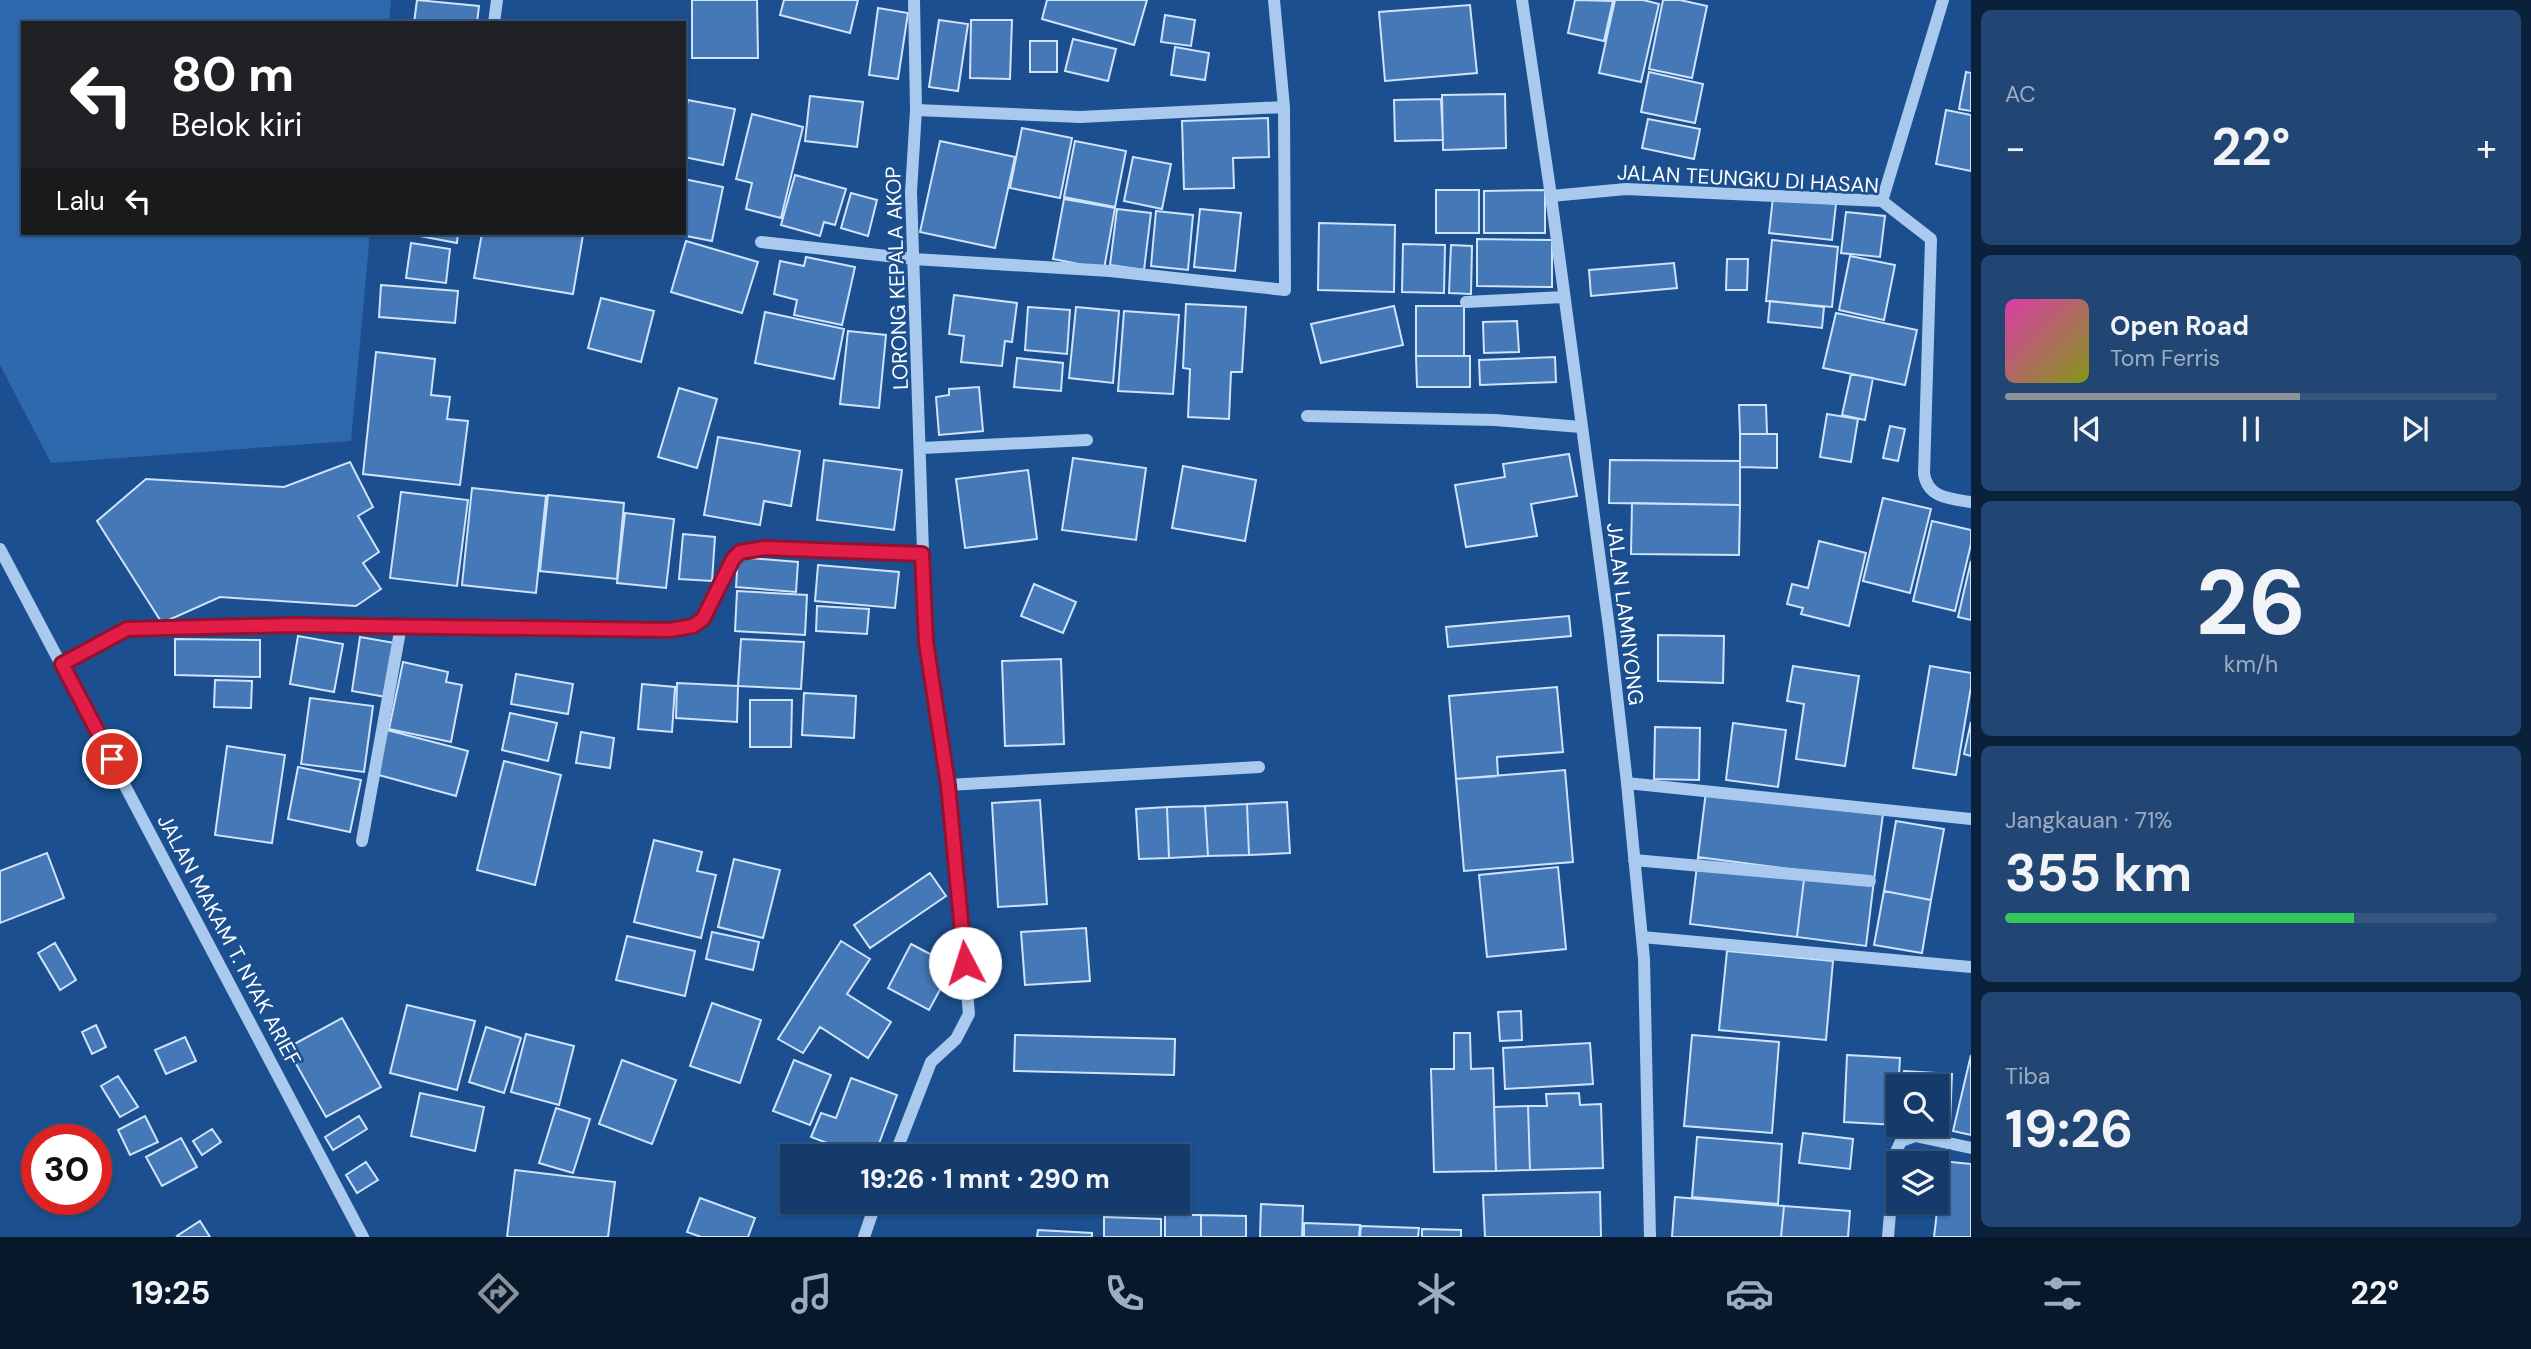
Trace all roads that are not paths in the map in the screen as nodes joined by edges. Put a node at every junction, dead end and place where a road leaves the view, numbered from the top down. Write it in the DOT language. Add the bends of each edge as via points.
graph roads {
  1 [pos="496,0"];
  2 [pos="914,0"];
  3 [pos="1274,0"];
  4 [pos="1522,0"];
  5 [pos="1942,0"];
  6 [pos="494,21"];
  7 [pos="1284,107"];
  8 [pos="916,110"];
  9 [pos="1551,196"];
  10 [pos="1882,201"];
  11 [pos="761,242"];
  12 [pos="914,259"];
  13 [pos="1564,297"];
  14 [pos="1466,302"];
  15 [pos="1307,416"];
  16 [pos="1581,426"];
  17 [pos="1087,440"];
  18 [pos="922,448"];
  19 [pos="1971,502"];
  20 [pos="0,549"];
  21 [pos="922,554"];
  22 [pos="401,626"];
  23 [pos="62,664"];
  24 [pos="1259,767"];
  25 [pos="1627,783"];
  26 [pos="948,785"];
  27 [pos="1971,819"];
  28 [pos="362,841"];
  29 [pos="1634,860"];
  30 [pos="1870,881"];
  31 [pos="1642,937"];
  32 [pos="1971,967"];
  33 [pos="899,1144"];
  34 [pos="1971,1147"];
  35 [pos="872,1214"];
  36 [pos="363,1237"];
  37 [pos="864,1237"];
  38 [pos="1650,1237"];
  39 [pos="1888,1237"];
  1 -- 6 [label="street"];
  2 -- 8 [label="street, LORONG KEPALA AKOP"];
  3 -- 7 [label="street"];
  4 -- 9 [label="street, JALAN LAMNYONG"];
  5 -- 10 [label="street"];
  7 -- 8 [label="street" via="1080,117"];
  7 -- 12 [label="street" via="1285,290 1110,271"];
  8 -- 12 [label="street, LORONG KEPALA AKOP" via="911,192"];
  9 -- 10 [label="street, JALAN TEUNGKU DI HASAN" via="1626,189"];
  9 -- 13 [label="street, JALAN LAMNYONG"];
  10 -- 19 [label="street, JALAN TEUNGKU DI HASAN" via="1931,239 1926,485 1932,492"];
  11 -- 12 [label="street"];
  12 -- 18 [label="street, LORONG KEPALA AKOP"];
  13 -- 14 [label="street"];
  13 -- 16 [label="street, JALAN LAMNYONG"];
  15 -- 16 [label="street"];
  16 -- 25 [label="street, JALAN LAMNYONG"];
  17 -- 18 [label="street"];
  18 -- 21 [label="street, LORONG KEPALA AKOP"];
  20 -- 23 [label="street, JALAN MAKAM T. NYAK ARIEF"];
  21 -- 22 [label="street" via="765,548 740,552 703,619 670,630"];
  21 -- 26 [label="street, LORONG KEPALA AKOP" via="926,642"];
  22 -- 23 [label="street" via="127,629"];
  22 -- 28 [label="street"];
  23 -- 36 [label="street, JALAN MAKAM T. NYAK ARIEF"];
  24 -- 26 [label="street"];
  25 -- 27 [label="street"];
  25 -- 29 [label="street, JALAN LAMNYONG"];
  26 -- 33 [label="street, LORONG KEPALA AKOP" via="969,1014 956,1039 932,1062"];
  29 -- 30 [label="street"];
  29 -- 31 [label="street, JALAN LAMNYONG"];
  31 -- 32 [label="street"];
  31 -- 38 [label="street, JALAN LAMNYONG"];
  34 -- 39 [label="street" via="1915,1136 1901,1141 1895,1154"];
  35 -- 37 [label="street"];
}
